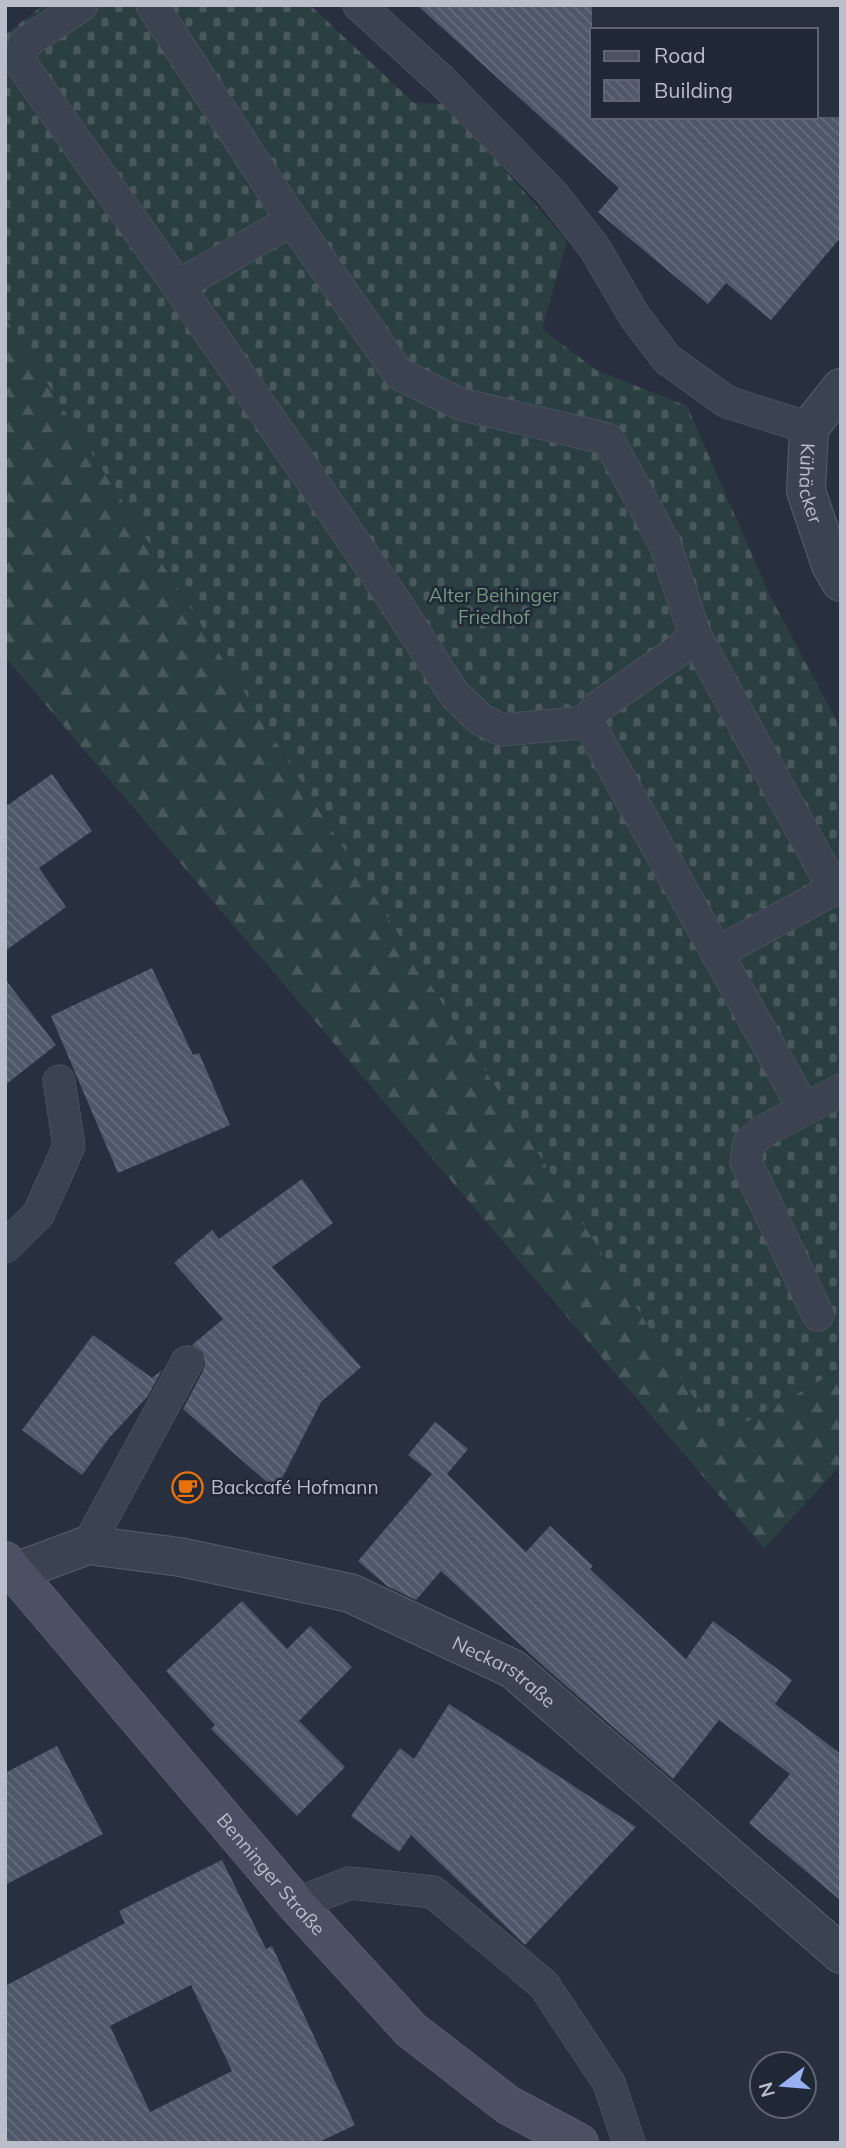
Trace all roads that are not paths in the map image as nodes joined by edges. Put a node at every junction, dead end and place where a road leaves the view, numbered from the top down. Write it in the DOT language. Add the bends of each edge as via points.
graph roads {
  1 [pos="82,5"];
  2 [pos="152,5"];
  3 [pos="359,5"];
  4 [pos="292,220"];
  5 [pos="178,286"];
  6 [pos="841,388"];
  7 [pos="809,428"];
  8 [pos="841,582"];
  9 [pos="695,635"];
  10 [pos="588,722"];
  11 [pos="717,953"];
  12 [pos="59,1081"];
  13 [pos="841,1090"];
  14 [pos="804,1109"];
  15 [pos="5,1247"];
  16 [pos="818,1315"];
  17 [pos="187,1362"];
  18 [pos="88,1545"];
  19 [pos="10,1567"];
  20 [pos="296,1904"];
  21 [pos="841,1954"];
  22 [pos="579,2143"];
  23 [pos="629,2143"];
  1 -- 5 [label="lane" via="24,44 20,62"];
  2 -- 4 [label="lane"];
  3 -- 7 [label="lane" via="550,191 594,247 635,317 667,359 727,402"];
  4 -- 5 [label="lane"];
  4 -- 9 [label="lane" via="399,374 460,404 608,439 665,544"];
  5 -- 10 [label="lane" via="454,694 480,719 502,730"];
  6 -- 7 [label="street, Kühäcker"];
  7 -- 8 [label="street, Kühäcker" via="806,491"];
  9 -- 10 [label="lane" via="595,709"];
  9 -- 11 [label="lane" via="834,888"];
  10 -- 11 [label="lane"];
  11 -- 14 [label="lane"];
  12 -- 15 [label="lane" via="69,1146 38,1215"];
  13 -- 14 [label="lane"];
  14 -- 16 [label="lane" via="749,1143 746,1162"];
  17 -- 18 [label="lane"];
  18 -- 19 [label="street, Neckarstraße"];
  18 -- 21 [label="street, Neckarstraße" via="180,1557 349,1593 513,1669"];
  19 -- 20 [label="main road, Benninger Straße"];
  20 -- 22 [label="main road, Benninger Straße" via="411,2030 508,2105"];
  20 -- 23 [label="lane" via="350,1883 433,1892 544,1985 609,2083"];
}
